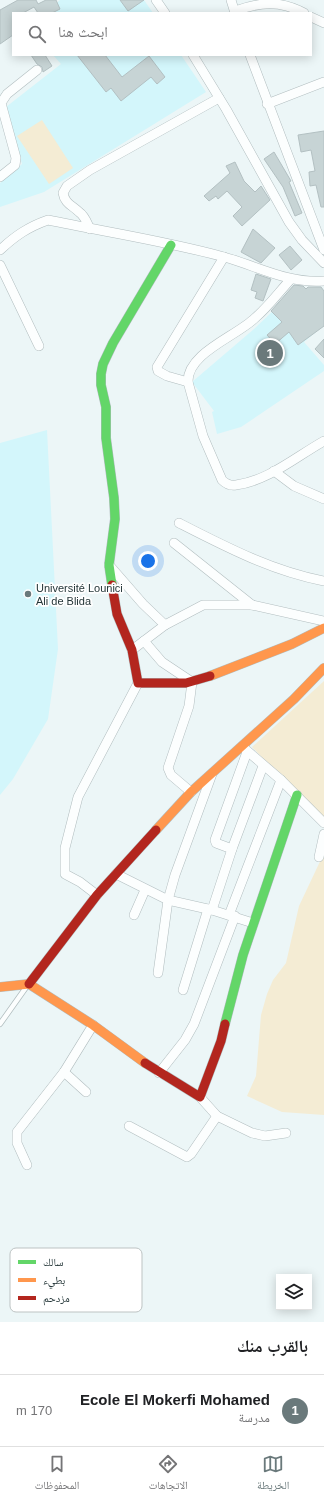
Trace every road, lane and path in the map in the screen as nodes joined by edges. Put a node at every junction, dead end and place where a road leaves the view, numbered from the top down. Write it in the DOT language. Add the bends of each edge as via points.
graph roads {
  1 [pos="156,0"];
  2 [pos="231,0"];
  3 [pos="249,3"];
  4 [pos="164,12"];
  5 [pos="235,12"];
  6 [pos="302,12"];
  7 [pos="312,17"];
  8 [pos="324,23"];
  9 [pos="194,56"];
  10 [pos="250,56"];
  11 [pos="37,70"];
  12 [pos="324,82"];
  13 [pos="219,98"];
  14 [pos="267,104"];
  15 [pos="0,177"];
  16 [pos="90,229"];
  17 [pos="322,238"];
  18 [pos="171,245"];
  19 [pos="0,250"];
  20 [pos="324,250"];
  21 [pos="224,257"];
  22 [pos="324,263"];
  23 [pos="0,265"];
  24 [pos="291,279"];
  25 [pos="324,281"];
  26 [pos="39,346"];
  27 [pos="188,382"];
  28 [pos="324,441"];
  29 [pos="274,471"];
  30 [pos="324,500"];
  31 [pos="179,523"];
  32 [pos="174,543"];
  33 [pos="110,565"];
  34 [pos="324,581"];
  35 [pos="252,605"];
  36 [pos="324,621"];
  37 [pos="165,625"];
  38 [pos="324,628"];
  39 [pos="144,641"];
  40 [pos="132,650"];
  41 [pos="324,668"];
  42 [pos="192,682"];
  43 [pos="138,683"];
  44 [pos="245,749"];
  45 [pos="263,766"];
  46 [pos="214,771"];
  47 [pos="282,780"];
  48 [pos="191,792"];
  49 [pos="297,795"];
  50 [pos="324,823"];
  51 [pos="324,834"];
  52 [pos="232,849"];
  53 [pos="319,857"];
  54 [pos="116,874"];
  55 [pos="146,890"];
  56 [pos="97,895"];
  57 [pos="168,900"];
  58 [pos="210,910"];
  59 [pos="134,915"];
  60 [pos="232,916"];
  61 [pos="253,923"];
  62 [pos="158,973"];
  63 [pos="29,984"];
  64 [pos="0,987"];
  65 [pos="183,990"];
  66 [pos="0,1024"];
  67 [pos="93,1025"];
  68 [pos="64,1072"];
  69 [pos="160,1073"];
  70 [pos="86,1092"];
  71 [pos="200,1097"];
  72 [pos="217,1116"];
  73 [pos="129,1126"];
  74 [pos="286,1133"];
  75 [pos="27,1165"];
  1 -- 4 [label="street"];
  2 -- 5 [label="street"];
  3 -- 5 [label="street"];
  3 -- 6 [label="street" via="287,3"];
  7 -- 8 [label="street"];
  9 -- 13 [label="street"];
  10 -- 14 [label="street"];
  11 -- 15 [label="street" via="7,94 1,103 16,158 14,165"];
  12 -- 14 [label="street"];
  13 -- 16 [label="street" via="90,170 67,186 63,193 64,199 70,207 79,211"];
  13 -- 22 [label="street" via="289,222"];
  14 -- 17 [label="street"];
  16 -- 18 [label="street"];
  16 -- 19 [label="street" via="48,220 15,235"];
  17 -- 20 [label="street"];
  18 -- 21 [label="street"];
  18 -- 33 [label="street" via="103,364 101,385 106,407 106,438 114,498"];
  21 -- 24 [label="street"];
  21 -- 27 [label="street" via="157,367 158,371 167,376"];
  23 -- 26 [label="street"];
  24 -- 25 [label="street"];
  24 -- 27 [label="street" via="255,319 207,352 197,362 188,374"];
  27 -- 29 [label="street" via="203,436 222,480 228,485 235,486"];
  28 -- 29 [label="street"];
  29 -- 30 [label="street" via="294,486"];
  31 -- 34 [label="street" via="258,562 295,575"];
  32 -- 35 [label="street"];
  33 -- 37 [label="street"];
  33 -- 40 [label="street" via="117,614"];
  35 -- 36 [label="street"];
  35 -- 37 [label="street" via="203,606"];
  37 -- 39 [label="street"];
  38 -- 42 [label="street" via="308,638"];
  39 -- 40 [label="street"];
  39 -- 42 [label="street" via="162,662"];
  40 -- 43 [label="street"];
  41 -- 44 [label="street"];
  42 -- 43 [label="street"];
  42 -- 48 [label="street" via="189,706 168,768 171,775"];
  43 -- 56 [label="street" via="78,797 65,848 65,874"];
  44 -- 45 [label="street"];
  44 -- 46 [label="street"];
  44 -- 52 [label="street" via="215,840 216,843"];
  45 -- 47 [label="street"];
  45 -- 52 [label="street"];
  46 -- 48 [label="street"];
  46 -- 57 [label="street"];
  47 -- 49 [label="street"];
  47 -- 60 [label="street"];
  48 -- 54 [label="street"];
  49 -- 50 [label="street"];
  49 -- 61 [label="street"];
  51 -- 53 [label="street"];
  52 -- 58 [label="street"];
  54 -- 55 [label="street"];
  54 -- 56 [label="street"];
  55 -- 57 [label="street"];
  55 -- 59 [label="street"];
  56 -- 63 [label="street"];
  57 -- 58 [label="street"];
  57 -- 62 [label="street"];
  58 -- 60 [label="street"];
  58 -- 65 [label="street"];
  60 -- 61 [label="street"];
  60 -- 69 [label="street" via="194,1024"];
  61 -- 71 [label="street" via="221,1041"];
  63 -- 64 [label="street"];
  63 -- 66 [label="lane"];
  63 -- 67 [label="street"];
  67 -- 68 [label="street"];
  67 -- 69 [label="street"];
  68 -- 70 [label="street"];
  68 -- 75 [label="street" via="17,1132 16,1143"];
  69 -- 71 [label="street"];
  71 -- 72 [label="street"];
  72 -- 73 [label="street" via="187,1157"];
  72 -- 74 [label="street" via="259,1136"];
}
